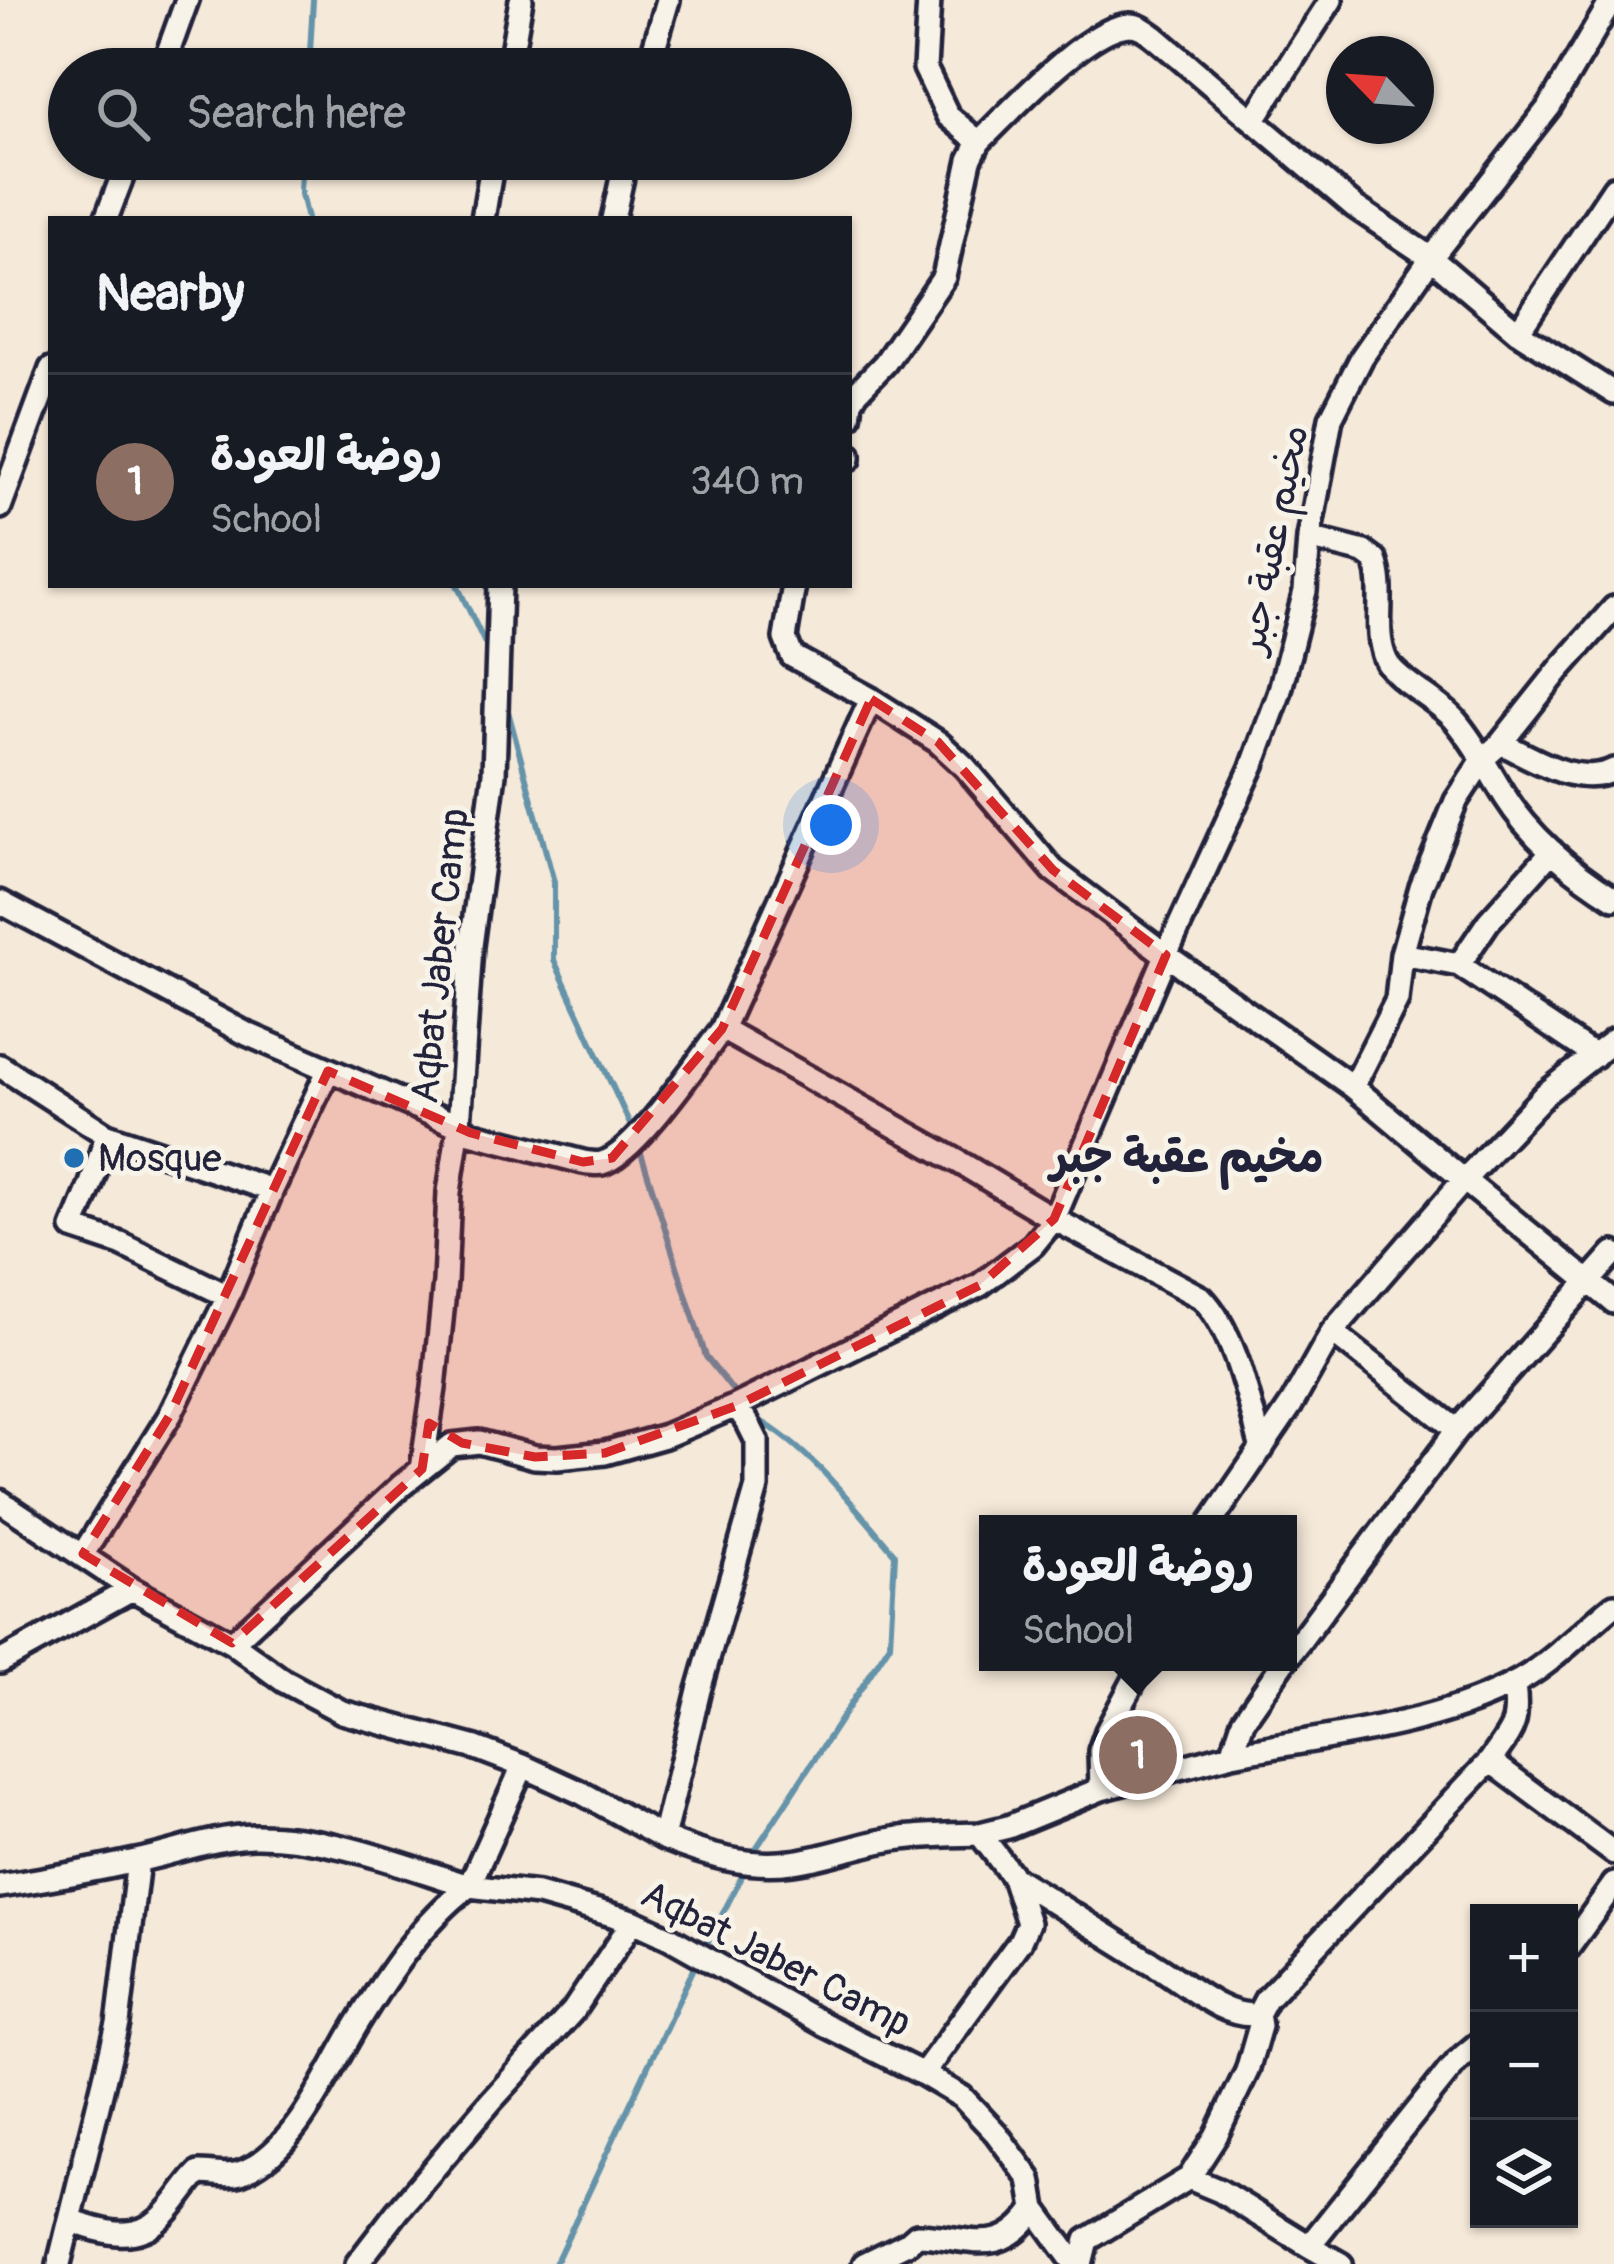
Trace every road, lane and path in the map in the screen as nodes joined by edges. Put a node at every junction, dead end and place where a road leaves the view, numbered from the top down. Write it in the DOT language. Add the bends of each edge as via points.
graph roads {
  1 [pos="188,0"];
  2 [pos="520,0"];
  3 [pos="668,0"];
  4 [pos="929,0"];
  5 [pos="1331,0"];
  6 [pos="1612,0"];
  7 [pos="170,48"];
  8 [pos="512,48"];
  9 [pos="654,48"];
  10 [pos="1254,119"];
  11 [pos="979,142"];
  12 [pos="121,180"];
  13 [pos="490,180"];
  14 [pos="621,180"];
  15 [pos="1614,190"];
  16 [pos="107,216"];
  17 [pos="484,216"];
  18 [pos="614,216"];
  19 [pos="1432,258"];
  20 [pos="1518,332"];
  21 [pos="48,377"];
  22 [pos="1614,392"];
  23 [pos="852,400"];
  24 [pos="0,507"];
  25 [pos="1309,538"];
  26 [pos="500,588"];
  27 [pos="793,588"];
  28 [pos="1614,608"];
  29 [pos="871,699"];
  30 [pos="1493,751"];
  31 [pos="1614,770"];
  32 [pos="1552,851"];
  33 [pos="1614,898"];
  34 [pos="0,902"];
  35 [pos="1402,954"];
  36 [pos="1166,955"];
  37 [pos="1459,965"];
  38 [pos="722,1029"];
  39 [pos="1614,1040"];
  40 [pos="1595,1056"];
  41 [pos="0,1066"];
  42 [pos="328,1071"];
  43 [pos="1353,1088"];
  44 [pos="459,1126"];
  45 [pos="107,1135"];
  46 [pos="1464,1180"];
  47 [pos="272,1190"];
  48 [pos="1054,1219"];
  49 [pos="1614,1253"];
  50 [pos="1590,1282"];
  51 [pos="228,1297"];
  52 [pos="1614,1302"];
  53 [pos="1332,1332"];
  54 [pos="432,1405"];
  55 [pos="736,1406"];
  56 [pos="1457,1430"];
  57 [pos="462,1443"];
  58 [pos="1262,1449"];
  59 [pos="422,1469"];
  60 [pos="0,1501"];
  61 [pos="1216,1515"];
  62 [pos="83,1554"];
  63 [pos="132,1588"];
  64 [pos="1614,1605"];
  65 [pos="232,1643"];
  66 [pos="1297,1644"];
  67 [pos="0,1662"];
  68 [pos="1139,1671"];
  69 [pos="1278,1671"];
  70 [pos="1514,1684"];
  71 [pos="1232,1754"];
  72 [pos="1490,1761"];
  73 [pos="523,1766"];
  74 [pos="1101,1789"];
  75 [pos="980,1834"];
  76 [pos="663,1838"];
  77 [pos="1614,1853"];
  78 [pos="138,1861"];
  79 [pos="1013,1877"];
  80 [pos="1614,1884"];
  81 [pos="0,1886"];
  82 [pos="469,1886"];
  83 [pos="633,1921"];
  84 [pos="1578,1934"];
  85 [pos="1258,2014"];
  86 [pos="1470,2050"];
  87 [pos="923,2074"];
  88 [pos="1189,2178"];
  89 [pos="1036,2209"];
  90 [pos="70,2221"];
  91 [pos="1309,2246"];
  92 [pos="58,2264"];
  93 [pos="358,2264"];
  94 [pos="864,2264"];
  95 [pos="1078,2264"];
  96 [pos="1340,2264"];
  1 -- 7 [label="street"];
  2 -- 8 [label="street"];
  3 -- 9 [label="street"];
  4 -- 11 [label="street" via="925,68 948,116"];
  5 -- 10 [label="street"];
  6 -- 19 [label="street" via="1550,106"];
  10 -- 11 [label="street" via="1155,37 1126,26 1070,56"];
  10 -- 19 [label="street" via="1355,207"];
  11 -- 23 [label="street" via="944,277"];
  12 -- 16 [label="street"];
  13 -- 17 [label="street"];
  14 -- 18 [label="street"];
  15 -- 20 [label="street"];
  19 -- 20 [label="street"];
  19 -- 25 [label="street, مخيم عقبة جبر" via="1339,400"];
  20 -- 22 [label="street"];
  21 -- 24 [label="street"];
  25 -- 30 [label="street" via="1375,560 1389,667"];
  25 -- 36 [label="street, مخيم عقبة جبر" via="1305,591 1265,736"];
  26 -- 44 [label="street, Aqbat Jaber Camp" via="494,773"];
  27 -- 29 [label="street" via="785,638 792,656"];
  28 -- 30 [label="street"];
  29 -- 36 [label="street" via="938,742 1053,870"];
  29 -- 38 [label="street"];
  30 -- 31 [label="street" via="1581,778"];
  30 -- 32 [label="street" via="1507,800"];
  30 -- 35 [label="street" via="1456,801 1434,850"];
  32 -- 33 [label="street"];
  32 -- 37 [label="street"];
  34 -- 42 [label="street"];
  35 -- 37 [label="street"];
  35 -- 43 [label="street" via="1397,1000"];
  36 -- 43 [label="street"];
  36 -- 48 [label="street, مخيم عقبة جبر"];
  37 -- 40 [label="street"];
  38 -- 44 [label="street, Aqbat Jaber Camp" via="653,1121 600,1164"];
  38 -- 48 [label="street"];
  39 -- 40 [label="street"];
  40 -- 46 [label="street" via="1545,1094"];
  41 -- 45 [label="street"];
  42 -- 44 [label="street"];
  42 -- 47 [label="street"];
  43 -- 46 [label="street"];
  44 -- 54 [label="street"];
  45 -- 47 [label="street"];
  45 -- 51 [label="street" via="73,1228"];
  46 -- 50 [label="street"];
  46 -- 53 [label="street"];
  47 -- 51 [label="street"];
  48 -- 55 [label="street" via="980,1285"];
  48 -- 58 [label="street" via="1212,1308"];
  49 -- 50 [label="street"];
  50 -- 52 [label="street"];
  50 -- 56 [label="street"];
  51 -- 62 [label="street" via="170,1415"];
  53 -- 56 [label="street"];
  53 -- 58 [label="street"];
  54 -- 57 [label="street" via="448,1435"];
  54 -- 59 [label="street"];
  55 -- 57 [label="street" via="605,1453 535,1457"];
  55 -- 76 [label="street" via="757,1441 757,1487"];
  56 -- 66 [label="street"];
  57 -- 59 [label="street"];
  58 -- 61 [label="street"];
  59 -- 65 [label="street"];
  60 -- 62 [label="street, Aqbat Jaber Camp"];
  62 -- 63 [label="street, Aqbat Jaber Camp"];
  63 -- 65 [label="street, Aqbat Jaber Camp"];
  63 -- 67 [label="street"];
  64 -- 70 [label="street"];
  65 -- 73 [label="street, Aqbat Jaber Camp" via="342,1712"];
  68 -- 74 [label="street" via="1100,1751"];
  69 -- 71 [label="street" via="1243,1721"];
  70 -- 71 [label="street" via="1385,1727"];
  70 -- 72 [label="street" via="1514,1725"];
  71 -- 74 [label="street"];
  72 -- 77 [label="street"];
  72 -- 85 [label="street" via="1276,1985"];
  73 -- 76 [label="street, Aqbat Jaber Camp"];
  73 -- 82 [label="street"];
  74 -- 75 [label="street"];
  75 -- 76 [label="street, Aqbat Jaber Camp" via="897,1838 789,1863 722,1858"];
  75 -- 79 [label="street, Aqbat Jaber Camp"];
  78 -- 81 [label="street, Aqbat Jaber Camp"];
  78 -- 82 [label="street, Aqbat Jaber Camp" via="222,1840 278,1837"];
  78 -- 90 [label="street" via="118,2024"];
  79 -- 85 [label="street" via="1213,2004"];
  79 -- 87 [label="street, Aqbat Jaber Camp" via="1028,1923 1020,1941"];
  80 -- 84 [label="street"];
  82 -- 83 [label="street, Aqbat Jaber Camp" via="538,1894"];
  82 -- 90 [label="street" via="390,1974 314,2099 266,2157 230,2176 199,2173 143,2230 126,2235"];
  83 -- 87 [label="street, Aqbat Jaber Camp"];
  83 -- 93 [label="street" via="573,2011"];
  85 -- 88 [label="street" via="1247,2071"];
  86 -- 91 [label="street"];
  87 -- 89 [label="street" via="962,2097 996,2133 1030,2180"];
  88 -- 91 [label="street"];
  88 -- 95 [label="street" via="1088,2240"];
  89 -- 94 [label="street" via="1003,2238 917,2235"];
  89 -- 95 [label="street"];
  90 -- 92 [label="street"];
  91 -- 96 [label="street"];
}
